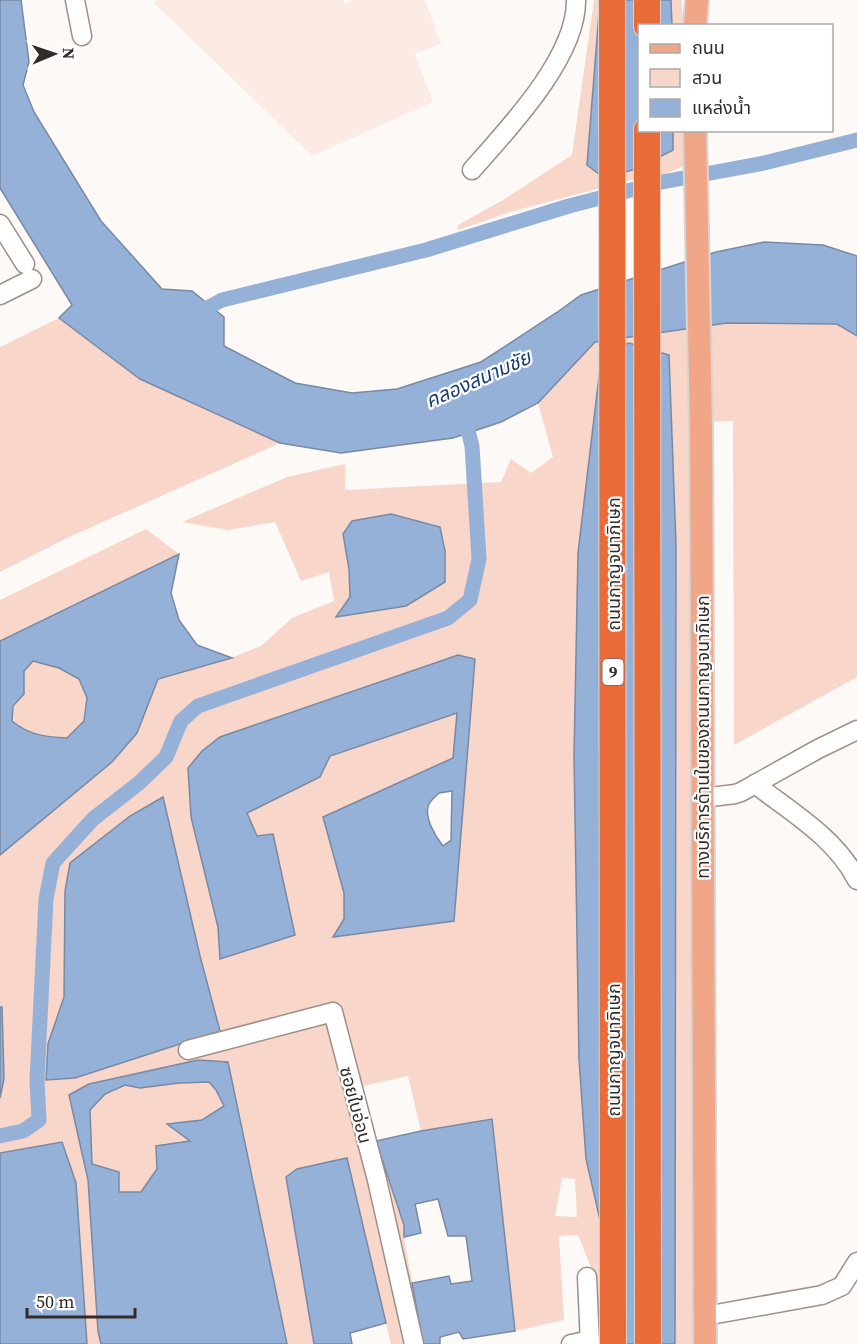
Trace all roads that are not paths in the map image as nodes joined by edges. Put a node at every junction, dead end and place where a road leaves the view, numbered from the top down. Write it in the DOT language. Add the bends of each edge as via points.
graph roads {
  1 [pos="75,0"];
  2 [pos="576,0"];
  3 [pos="612,0"];
  4 [pos="647,0"];
  5 [pos="693,0"];
  6 [pos="647,24"];
  7 [pos="693,24"];
  8 [pos="82,36"];
  9 [pos="647,132"];
  10 [pos="696,132"];
  11 [pos="472,170"];
  12 [pos="0,224"];
  13 [pos="0,295"];
  14 [pos="857,730"];
  15 [pos="755,784"];
  16 [pos="703,798"];
  17 [pos="857,880"];
  18 [pos="188,1050"];
  19 [pos="857,1262"];
  20 [pos="587,1277"];
  21 [pos="705,1316"];
  22 [pos="598,1343"];
  23 [pos="414,1344"];
  24 [pos="572,1344"];
  25 [pos="648,1344"];
  26 [pos="705,1344"];
  1 -- 8 [label="street"];
  2 -- 11 [label="street" via="574,22 560,54 527,106"];
  3 -- 22 [label="highway, ถนนกาญจนาภิเษก / 9"];
  4 -- 6 [label="highway"];
  5 -- 7 [label="main road"];
  9 -- 25 [label="highway, ถนนกาญจนาภิเษก / 9"];
  10 -- 16 [label="main road, ทางบริการด้านในของถนนกาญจนาภิเษก"];
  12 -- 13 [label="street" via="28,272"];
  14 -- 15 [label="street"];
  15 -- 16 [label="street" via="735,794"];
  15 -- 17 [label="street" via="818,832 849,865"];
  16 -- 21 [label="main road, ทางบริการด้านในของถนนกาญจนาภิเษก"];
  18 -- 23 [label="street, ซอยใบอ่อน" via="333,1012"];
  19 -- 21 [label="street" via="842,1286 822,1295"];
  20 -- 22 [label="street"];
  21 -- 26 [label="main road, ทางบริการด้านในของถนนกาญจนาภิเษก"];
  22 -- 24 [label="street"];
}
